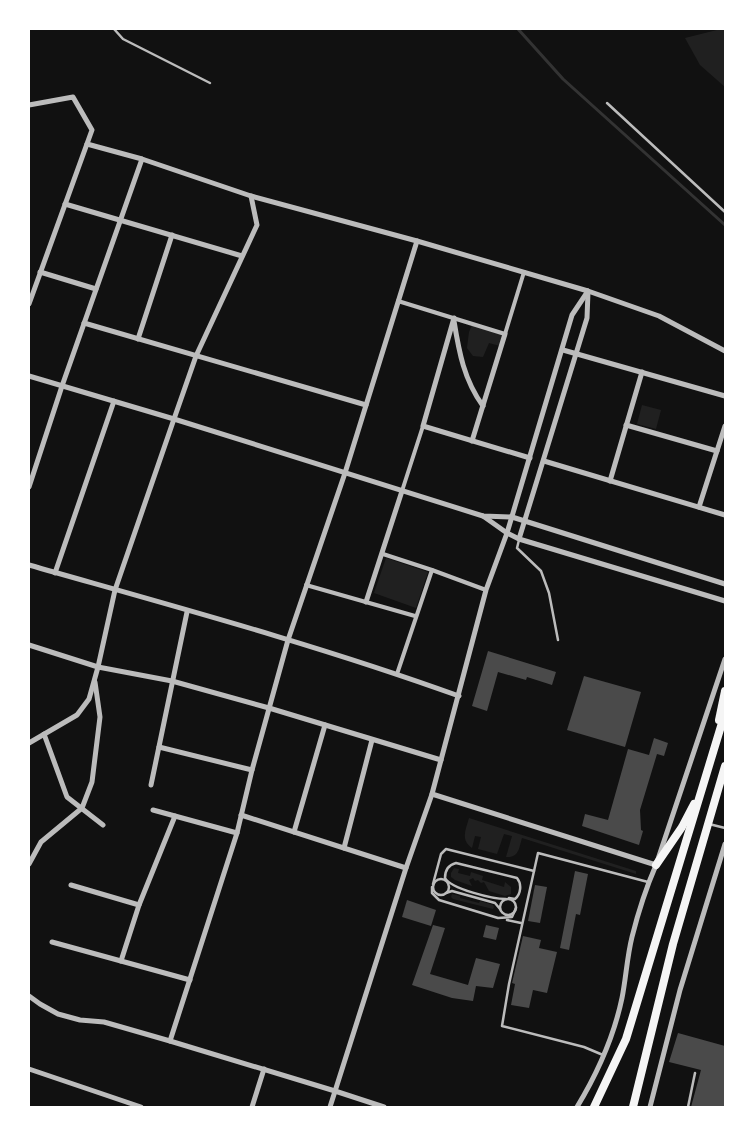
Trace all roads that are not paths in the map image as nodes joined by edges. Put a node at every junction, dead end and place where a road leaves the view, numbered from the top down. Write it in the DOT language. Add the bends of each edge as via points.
graph roads {
  1 [pos="114,29"];
  2 [pos="210,83"];
  3 [pos="607,102"];
  4 [pos="29,105"];
  5 [pos="87,144"];
  6 [pos="142,159"];
  7 [pos="251,196"];
  8 [pos="65,204"];
  9 [pos="725,212"];
  10 [pos="120,219"];
  11 [pos="172,234"];
  12 [pos="417,241"];
  13 [pos="242,256"];
  14 [pos="40,272"];
  15 [pos="524,272"];
  16 [pos="96,289"];
  17 [pos="588,291"];
  18 [pos="398,301"];
  19 [pos="29,304"];
  20 [pos="454,318"];
  21 [pos="84,323"];
  22 [pos="505,334"];
  23 [pos="138,339"];
  24 [pos="563,350"];
  25 [pos="725,352"];
  26 [pos="576,355"];
  27 [pos="196,356"];
  28 [pos="642,372"];
  29 [pos="29,376"];
  30 [pos="62,386"];
  31 [pos="725,396"];
  32 [pos="114,401"];
  33 [pos="366,405"];
  34 [pos="483,406"];
  35 [pos="174,419"];
  36 [pos="626,425"];
  37 [pos="423,426"];
  38 [pos="725,426"];
  39 [pos="472,440"];
  40 [pos="717,451"];
  41 [pos="530,458"];
  42 [pos="544,461"];
  43 [pos="345,473"];
  44 [pos="610,481"];
  45 [pos="29,487"];
  46 [pos="402,491"];
  47 [pos="699,507"];
  48 [pos="725,515"];
  49 [pos="483,516"];
  50 [pos="512,516"];
  51 [pos="525,521"];
  52 [pos="507,533"];
  53 [pos="520,538"];
  54 [pos="382,554"];
  55 [pos="29,565"];
  56 [pos="432,570"];
  57 [pos="55,573"];
  58 [pos="725,584"];
  59 [pos="306,585"];
  60 [pos="116,590"];
  61 [pos="486,590"];
  62 [pos="725,601"];
  63 [pos="366,602"];
  64 [pos="187,612"];
  65 [pos="415,616"];
  66 [pos="288,640"];
  67 [pos="558,640"];
  68 [pos="29,645"];
  69 [pos="725,659"];
  70 [pos="98,667"];
  71 [pos="397,674"];
  72 [pos="95,679"];
  73 [pos="172,681"];
  74 [pos="725,691"];
  75 [pos="459,696"];
  76 [pos="269,708"];
  77 [pos="725,713"];
  78 [pos="324,725"];
  79 [pos="44,734"];
  80 [pos="372,740"];
  81 [pos="29,743"];
  82 [pos="159,747"];
  83 [pos="712,756"];
  84 [pos="442,760"];
  85 [pos="725,766"];
  86 [pos="252,770"];
  87 [pos="151,785"];
  88 [pos="703,785"];
  89 [pos="725,788"];
  90 [pos="432,794"];
  91 [pos="715,802"];
  92 [pos="82,808"];
  93 [pos="153,810"];
  94 [pos="241,815"];
  95 [pos="174,816"];
  96 [pos="708,823"];
  97 [pos="103,825"];
  98 [pos="725,828"];
  99 [pos="294,832"];
  100 [pos="237,833"];
  101 [pos="725,844"];
  102 [pos="344,848"];
  103 [pos="30,859"];
  104 [pos="656,865"];
  105 [pos="406,868"];
  106 [pos="534,871"];
  107 [pos="447,881"];
  108 [pos="649,882"];
  109 [pos="71,885"];
  110 [pos="433,885"];
  111 [pos="446,893"];
  112 [pos="507,899"];
  113 [pos="139,905"];
  114 [pos="516,908"];
  115 [pos="500,909"];
  116 [pos="498,918"];
  117 [pos="522,923"];
  118 [pos="52,942"];
  119 [pos="121,961"];
  120 [pos="190,980"];
  121 [pos="29,996"];
  122 [pos="170,1041"];
  123 [pos="604,1056"];
  124 [pos="29,1069"];
  125 [pos="264,1070"];
  126 [pos="695,1073"];
  127 [pos="335,1091"];
  128 [pos="141,1107"];
  129 [pos="252,1107"];
  130 [pos="330,1107"];
  131 [pos="384,1107"];
  132 [pos="577,1107"];
  133 [pos="594,1107"];
  134 [pos="633,1107"];
  135 [pos="650,1107"];
  136 [pos="688,1107"];
  1 -- 2 [label="lane" via="123,39"];
  3 -- 9 [label="lane"];
  4 -- 5 [label="street" via="73,98 92,130"];
  5 -- 6 [label="street"];
  5 -- 8 [label="street"];
  6 -- 7 [label="street"];
  6 -- 10 [label="street"];
  7 -- 12 [label="street"];
  7 -- 13 [label="street" via="257,225"];
  8 -- 10 [label="street"];
  8 -- 14 [label="street"];
  10 -- 11 [label="street"];
  10 -- 16 [label="street"];
  11 -- 13 [label="street"];
  11 -- 23 [label="street"];
  12 -- 15 [label="street"];
  12 -- 18 [label="street"];
  13 -- 27 [label="street"];
  14 -- 16 [label="street"];
  14 -- 19 [label="street"];
  15 -- 17 [label="street"];
  15 -- 22 [label="street"];
  16 -- 21 [label="street"];
  17 -- 24 [label="street" via="572,315"];
  17 -- 25 [label="street" via="659,316"];
  17 -- 26 [label="street" via="587,318"];
  18 -- 20 [label="street"];
  18 -- 33 [label="street"];
  20 -- 22 [label="street"];
  20 -- 34 [label="street" via="459,352 472,391"];
  20 -- 37 [label="street"];
  21 -- 23 [label="street"];
  21 -- 30 [label="street"];
  22 -- 34 [label="street"];
  23 -- 27 [label="street"];
  24 -- 26 [label="street"];
  24 -- 41 [label="street"];
  26 -- 28 [label="street"];
  26 -- 42 [label="street"];
  27 -- 33 [label="street"];
  27 -- 35 [label="street"];
  28 -- 31 [label="street"];
  28 -- 36 [label="street"];
  29 -- 30 [label="street"];
  30 -- 32 [label="street"];
  30 -- 45 [label="street"];
  32 -- 35 [label="street"];
  32 -- 57 [label="street"];
  33 -- 43 [label="street"];
  34 -- 39 [label="street"];
  35 -- 43 [label="street"];
  35 -- 60 [label="street"];
  36 -- 40 [label="street"];
  36 -- 44 [label="street"];
  37 -- 39 [label="street"];
  37 -- 46 [label="street"];
  38 -- 40 [label="street"];
  39 -- 41 [label="street"];
  40 -- 47 [label="street"];
  41 -- 50 [label="street"];
  42 -- 44 [label="street"];
  42 -- 51 [label="street"];
  43 -- 46 [label="street"];
  43 -- 59 [label="street"];
  44 -- 47 [label="street"];
  46 -- 49 [label="street"];
  46 -- 54 [label="street"];
  47 -- 48 [label="street"];
  49 -- 50 [label="street"];
  49 -- 52 [label="street"];
  50 -- 51 [label="street"];
  50 -- 52 [label="street"];
  51 -- 53 [label="street"];
  51 -- 58 [label="street"];
  52 -- 53 [label="street"];
  52 -- 61 [label="street"];
  53 -- 62 [label="street"];
  53 -- 67 [label="lane" via="517,548 541,571"];
  54 -- 56 [label="street"];
  54 -- 63 [label="street"];
  55 -- 57 [label="street"];
  56 -- 61 [label="street"];
  56 -- 65 [label="street"];
  57 -- 60 [label="street"];
  59 -- 63 [label="street"];
  59 -- 66 [label="street"];
  60 -- 64 [label="street"];
  60 -- 70 [label="street"];
  61 -- 75 [label="street"];
  63 -- 65 [label="street"];
  64 -- 66 [label="street"];
  64 -- 73 [label="street"];
  65 -- 71 [label="street"];
  66 -- 71 [label="street"];
  66 -- 76 [label="street"];
  68 -- 70 [label="street"];
  69 -- 104 [label="street"];
  70 -- 72 [label="street"];
  70 -- 73 [label="street"];
  71 -- 75 [label="street"];
  72 -- 79 [label="street" via="89,699 77,715"];
  72 -- 92 [label="street" via="100,717 92,782"];
  73 -- 76 [label="street"];
  73 -- 82 [label="street"];
  74 -- 83 [label="main road"];
  75 -- 84 [label="street"];
  76 -- 78 [label="street"];
  76 -- 86 [label="street"];
  77 -- 83 [label="main road"];
  78 -- 80 [label="street"];
  78 -- 99 [label="street"];
  79 -- 81 [label="street"];
  79 -- 92 [label="street" via="67,797"];
  80 -- 84 [label="street"];
  80 -- 102 [label="street"];
  82 -- 86 [label="street"];
  82 -- 87 [label="street"];
  83 -- 88 [label="main road"];
  84 -- 90 [label="street"];
  85 -- 91 [label="main road"];
  86 -- 94 [label="street"];
  88 -- 104 [label="main road" via="682,827"];
  88 -- 133 [label="main road" via="626,1039"];
  89 -- 91 [label="main road"];
  90 -- 104 [label="street"];
  90 -- 105 [label="street"];
  91 -- 96 [label="main road"];
  92 -- 97 [label="street"];
  92 -- 103 [label="street" via="41,842"];
  93 -- 95 [label="street"];
  94 -- 99 [label="street"];
  94 -- 100 [label="street"];
  95 -- 100 [label="street"];
  95 -- 113 [label="street"];
  96 -- 98 [label="lane"];
  96 -- 134 [label="main road" via="675,936"];
  99 -- 102 [label="street"];
  100 -- 120 [label="street"];
  101 -- 135 [label="street" via="680,990"];
  102 -- 105 [label="street"];
  104 -- 108 [label="street"];
  105 -- 127 [label="street"];
  106 -- 108 [label="lane" via="538,853"];
  106 -- 110 [label="lane" via="446,849 441,854"];
  106 -- 117 [label="lane"];
  107 -- 110 [label="lane" via="439,879"];
  107 -- 111 [label="lane"];
  107 -- 112 [label="lane" via="458,887"];
  107 -- 112 [label="lane" via="447,868 456,863 516,878 520,885 517,897"];
  108 -- 123 [label="street" via="632,938 622,999"];
  109 -- 113 [label="street"];
  110 -- 111 [label="lane" via="438,895"];
  110 -- 116 [label="lane" via="432,893 439,900"];
  111 -- 115 [label="lane" via="452,891 495,903"];
  112 -- 114 [label="lane" via="514,901"];
  112 -- 115 [label="lane" via="500,904"];
  113 -- 119 [label="street"];
  114 -- 115 [label="lane" via="508,915"];
  114 -- 116 [label="lane" via="512,917"];
  116 -- 117 [label="lane"];
  117 -- 123 [label="lane" via="502,1026 584,1047"];
  118 -- 119 [label="street"];
  119 -- 120 [label="street"];
  120 -- 122 [label="street"];
  121 -- 122 [label="street" via="58,1014 104,1022"];
  122 -- 125 [label="street"];
  123 -- 132 [label="street"];
  124 -- 128 [label="street"];
  125 -- 127 [label="street"];
  125 -- 129 [label="street"];
  126 -- 136 [label="lane"];
  127 -- 130 [label="street"];
  127 -- 131 [label="street"];
}
